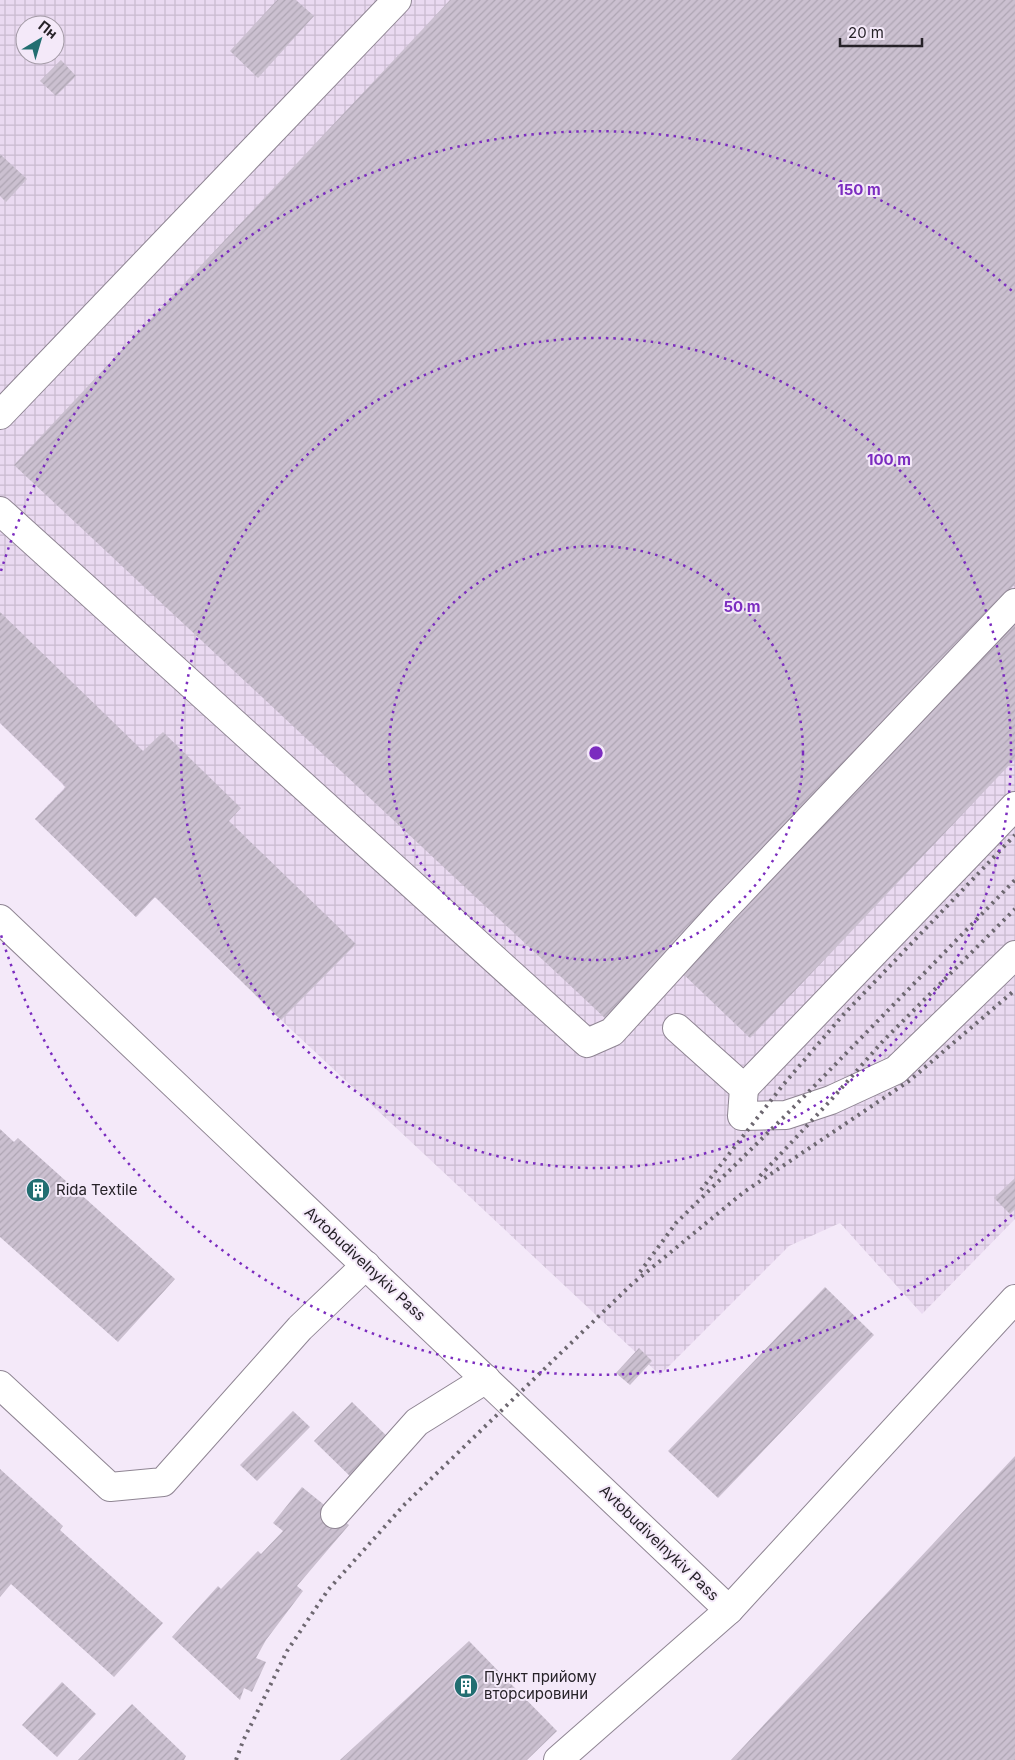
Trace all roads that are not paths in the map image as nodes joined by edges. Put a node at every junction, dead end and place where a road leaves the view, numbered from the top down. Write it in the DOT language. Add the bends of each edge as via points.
graph roads {
  1 [pos="397,0"];
  2 [pos="0,415"];
  3 [pos="0,511"];
  4 [pos="1015,603"];
  5 [pos="1015,806"];
  6 [pos="0,919"];
  7 [pos="1015,956"];
  8 [pos="677,1028"];
  9 [pos="744,1088"];
  10 [pos="366,1265"];
  11 [pos="1015,1299"];
  12 [pos="486,1379"];
  13 [pos="0,1385"];
  14 [pos="335,1514"];
  15 [pos="729,1610"];
  16 [pos="558,1760"];
  1 -- 2 [label="street"];
  3 -- 4 [label="street" via="587,1042 612,1032 724,909"];
  5 -- 9 [label="street"];
  6 -- 10 [label="street, Avtobudivelnykiv Pass"];
  7 -- 9 [label="street" via="896,1070 832,1100 786,1115 742,1116"];
  8 -- 9 [label="street"];
  10 -- 12 [label="street, Avtobudivelnykiv Pass"];
  10 -- 13 [label="street" via="300,1328 163,1482 110,1488"];
  11 -- 15 [label="street"];
  12 -- 14 [label="street" via="417,1422"];
  12 -- 15 [label="street, Avtobudivelnykiv Pass"];
  15 -- 16 [label="street"];
}
